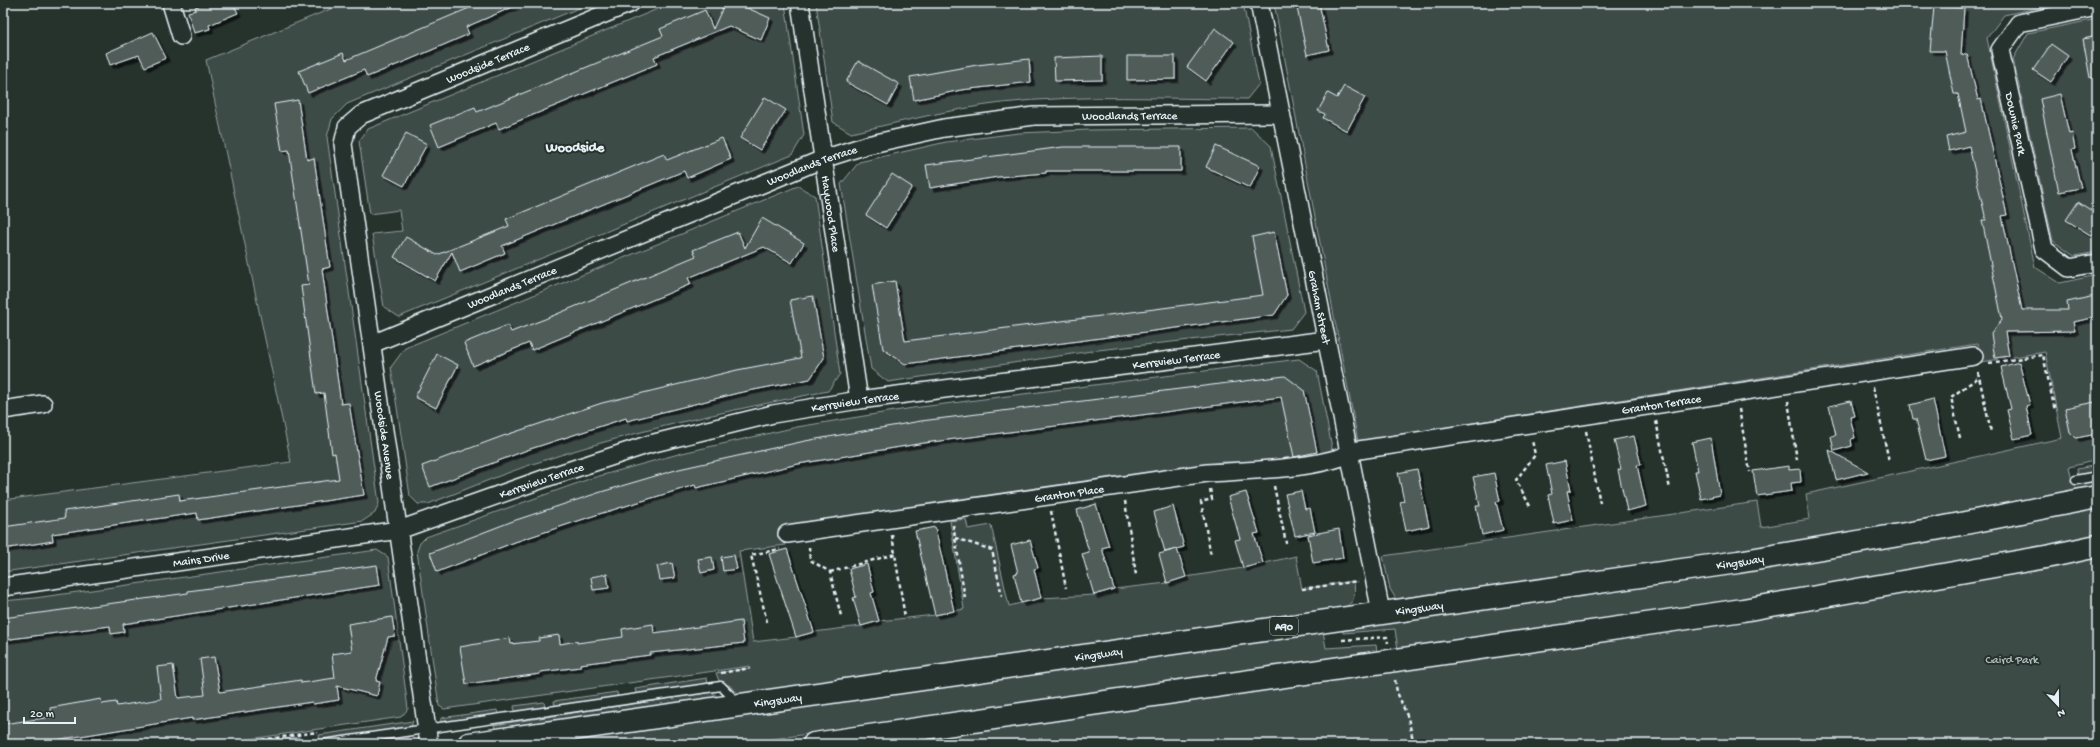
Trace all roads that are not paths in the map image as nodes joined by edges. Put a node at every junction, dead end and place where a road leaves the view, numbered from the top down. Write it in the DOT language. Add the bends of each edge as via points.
graph roads {
  1 [pos="171,3"];
  2 [pos="631,3"];
  3 [pos="800,3"];
  4 [pos="1259,3"];
  5 [pos="2097,8"];
  6 [pos="181,36"];
  7 [pos="1281,114"];
  8 [pos="347,128"];
  9 [pos="823,159"];
  10 [pos="2097,263"];
  11 [pos="1326,340"];
  12 [pos="372,344"];
  13 [pos="1975,361"];
  14 [pos="859,400"];
  15 [pos="43,404"];
  16 [pos="3,410"];
  17 [pos="1350,454"];
  18 [pos="2097,476"];
  19 [pos="2076,480"];
  20 [pos="2097,497"];
  21 [pos="399,530"];
  22 [pos="784,541"];
  23 [pos="2097,546"];
  24 [pos="3,587"];
  25 [pos="1381,612"];
  26 [pos="478,734"];
  27 [pos="428,737"];
  28 [pos="338,743"];
  29 [pos="323,744"];
  30 [pos="814,744"];
  1 -- 6 [label="street"];
  2 -- 8 [label="street, Woodside Terrace" via="361,115"];
  3 -- 9 [label="street, Haywood Place"];
  4 -- 7 [label="street, Graham Street"];
  5 -- 10 [label="street, Downie Park" via="2019,23 2000,50 2044,249 2069,268"];
  7 -- 9 [label="street, Woodlands Terrace" via="1034,116 944,128 867,145"];
  7 -- 11 [label="street, Graham Street"];
  8 -- 12 [label="street, Woodside Avenue" via="342,144"];
  9 -- 12 [label="street, Woodlands Terrace"];
  9 -- 14 [label="street, Haywood Place"];
  11 -- 14 [label="street, Kerrsview Terrace"];
  11 -- 17 [label="street, Graham Street"];
  12 -- 21 [label="street, Woodside Avenue"];
  13 -- 17 [label="street, Granton Terrace" via="1870,372 1359,450"];
  14 -- 21 [label="street, Kerrsview Terrace" via="773,414 650,444"];
  15 -- 16 [label="street"];
  17 -- 22 [label="street, Granton Place" via="1340,458 1269,469 1207,473 806,531"];
  17 -- 25 [label="street, Graham Street"];
  18 -- 19 [label="lane"];
  20 -- 25 [label="highway, Kingsway / A90" via="1935,529 1738,562"];
  21 -- 24 [label="street, Mains Drive"];
  21 -- 27 [label="street, Woodside Avenue"];
  23 -- 30 [label="highway" via="1743,610"];
  25 -- 26 [label="highway, Kingsway / A90" via="739,705"];
  26 -- 27 [label="lane, Kingsway"];
  27 -- 28 [label="lane, Kingsway"];
  28 -- 29 [label="lane, Kingsway"];
}
